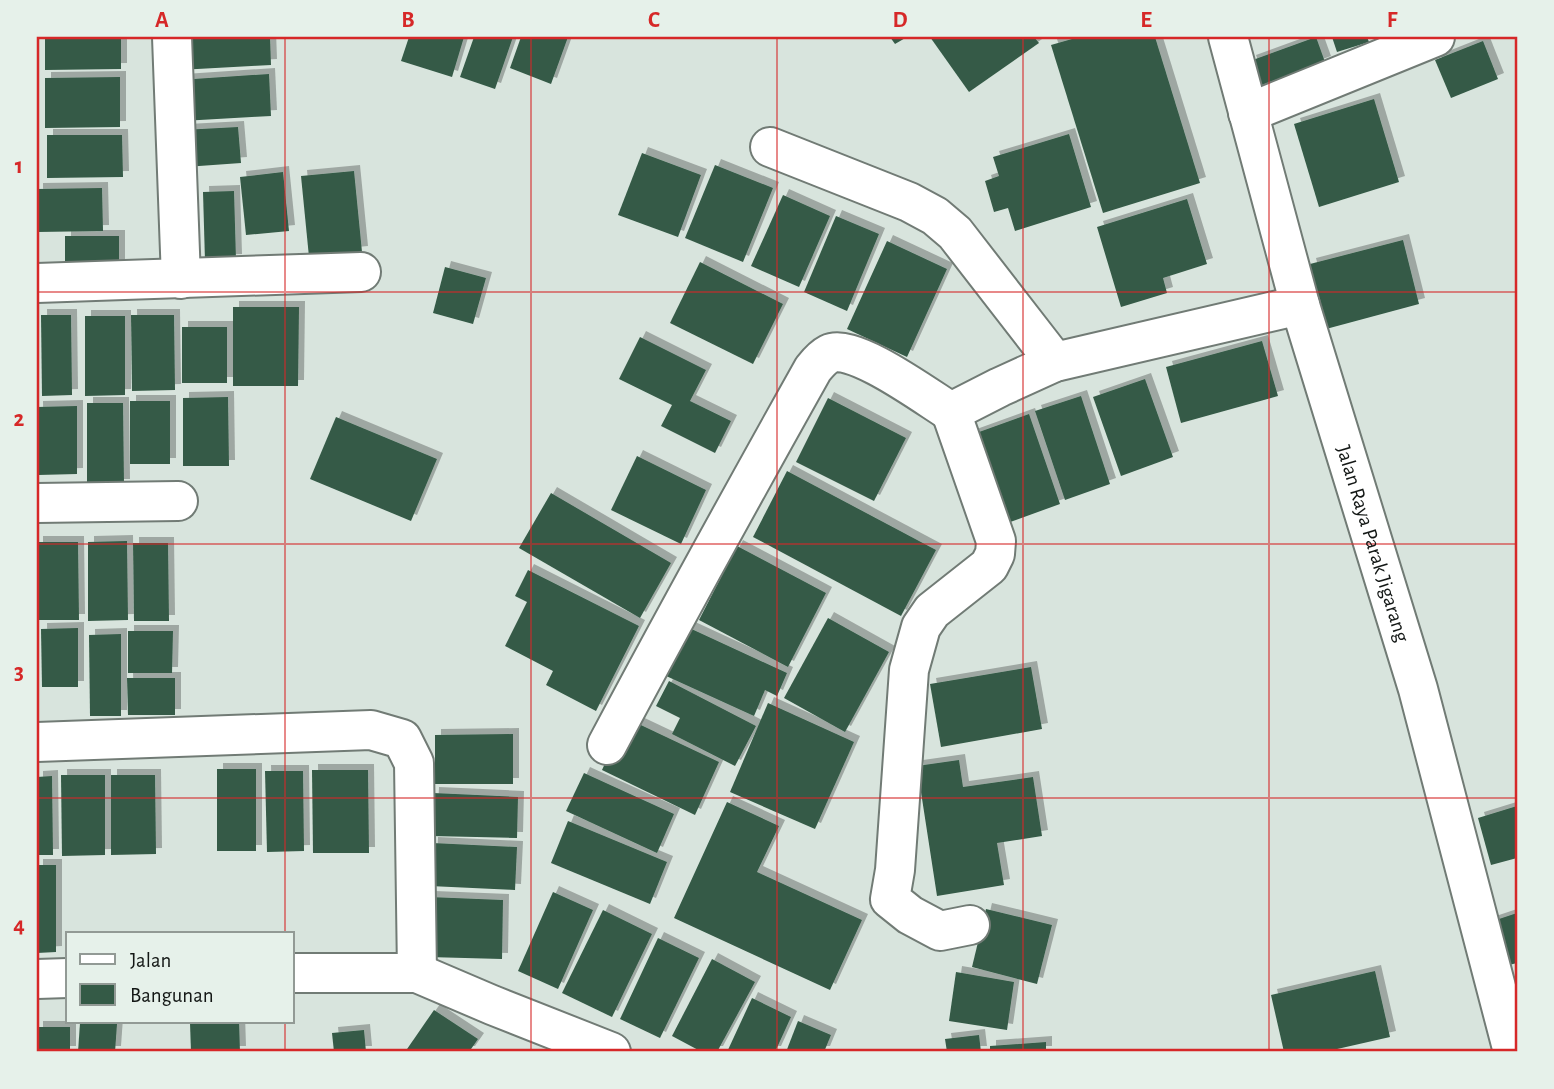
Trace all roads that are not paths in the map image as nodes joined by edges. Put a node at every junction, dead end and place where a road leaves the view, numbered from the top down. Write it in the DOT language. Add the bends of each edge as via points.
graph roads {
  1 [pos="172,37"];
  2 [pos="1227,37"];
  3 [pos="1435,37"];
  4 [pos="1248,113"];
  5 [pos="770,147"];
  6 [pos="361,272"];
  7 [pos="181,279"];
  8 [pos="37,283"];
  9 [pos="1300,305"];
  10 [pos="1055,362"];
  11 [pos="951,412"];
  12 [pos="178,501"];
  13 [pos="37,503"];
  14 [pos="37,742"];
  15 [pos="607,745"];
  16 [pos="970,925"];
  17 [pos="417,973"];
  18 [pos="294,974"];
  19 [pos="66,978"];
  20 [pos="37,979"];
  21 [pos="564,1045"];
  22 [pos="611,1052"];
  23 [pos="1513,1052"];
  1 -- 7 [label="street"];
  2 -- 4 [label="street, Jalan Raya Parak Jigarang"];
  3 -- 4 [label="street"];
  4 -- 9 [label="street, Jalan Raya Parak Jigarang"];
  5 -- 10 [label="street" via="936,216 962,241"];
  6 -- 7 [label="street"];
  7 -- 8 [label="street"];
  9 -- 10 [label="street"];
  9 -- 23 [label="street, Jalan Raya Parak Jigarang" via="1418,689"];
  10 -- 11 [label="street"];
  11 -- 15 [label="street" via="878,366 846,352 827,355 800,392"];
  11 -- 16 [label="street" via="996,541 995,554 989,566 932,611 921,627 909,670 890,899 940,931"];
  12 -- 13 [label="street"];
  14 -- 17 [label="street" via="371,730 402,739 414,763"];
  17 -- 18 [label="street"];
  17 -- 21 [label="street"];
  19 -- 20 [label="street"];
  21 -- 22 [label="street"];
}
